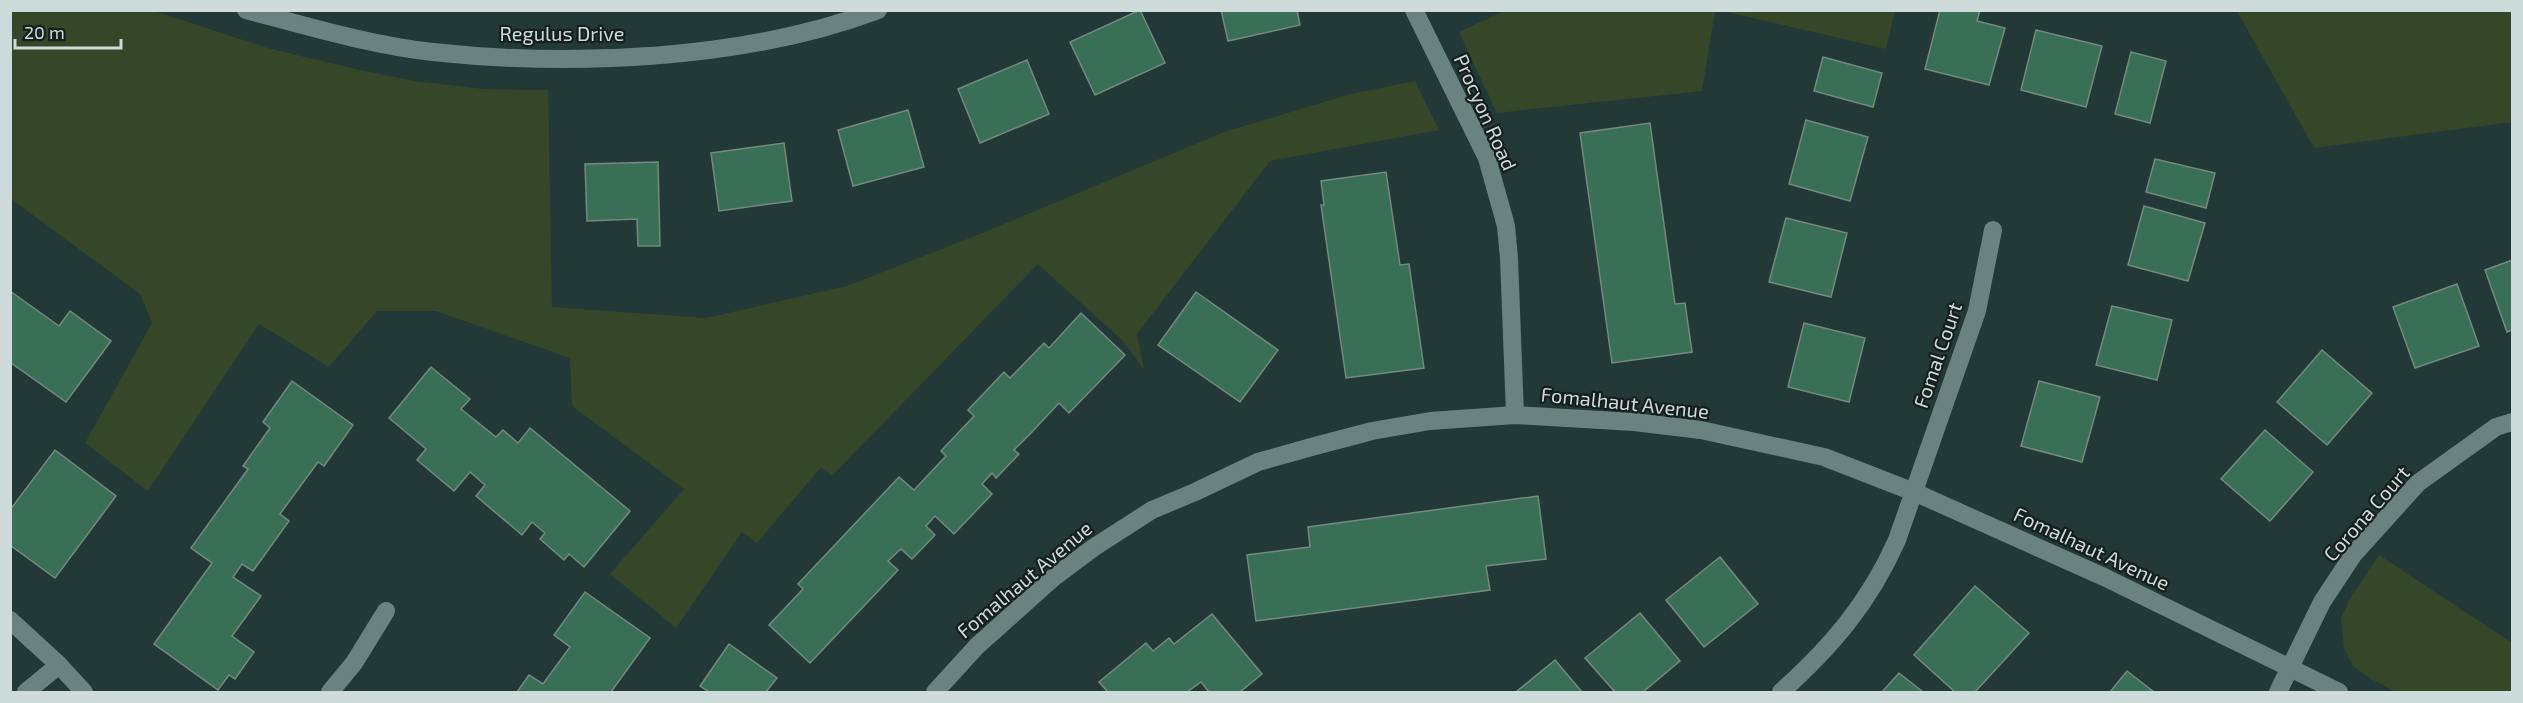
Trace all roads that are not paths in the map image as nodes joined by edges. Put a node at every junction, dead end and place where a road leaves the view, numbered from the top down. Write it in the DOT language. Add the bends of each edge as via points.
graph roads {
  1 [pos="246,10"];
  2 [pos="878,10"];
  3 [pos="1414,10"];
  4 [pos="1993,230"];
  5 [pos="1515,415"];
  6 [pos="2512,422"];
  7 [pos="1914,492"];
  8 [pos="386,611"];
  9 [pos="10,620"];
  10 [pos="59,664"];
  11 [pos="2290,668"];
  12 [pos="26,693"];
  13 [pos="84,693"];
  14 [pos="330,693"];
  15 [pos="935,693"];
  16 [pos="1781,693"];
  17 [pos="2278,693"];
  18 [pos="2339,693"];
  1 -- 2 [label="street, Regulus Drive" via="432,51 572,59 718,49 787,37"];
  3 -- 5 [label="street, Procyon Road" via="1487,158 1503,216 1509,258"];
  4 -- 7 [label="street, Fomal Court" via="1977,311"];
  5 -- 7 [label="street, Fomalhaut Avenue" via="1701,430 1824,458"];
  5 -- 15 [label="street, Fomalhaut Avenue" via="1430,421 1372,431 1258,462 1152,510 1093,548 1031,597 977,646"];
  6 -- 11 [label="street, Corona Court" via="2496,427 2453,456 2418,483 2386,517 2353,555 2328,593"];
  7 -- 11 [label="street, Fomalhaut Avenue" via="2104,577"];
  7 -- 16 [label="street, Fomal Court" via="1881,574 1861,607"];
  8 -- 14 [label="street"];
  9 -- 10 [label="street"];
  10 -- 12 [label="street"];
  10 -- 13 [label="street"];
  11 -- 17 [label="street, Corona Court"];
  11 -- 18 [label="street, Fomalhaut Avenue"];
}
